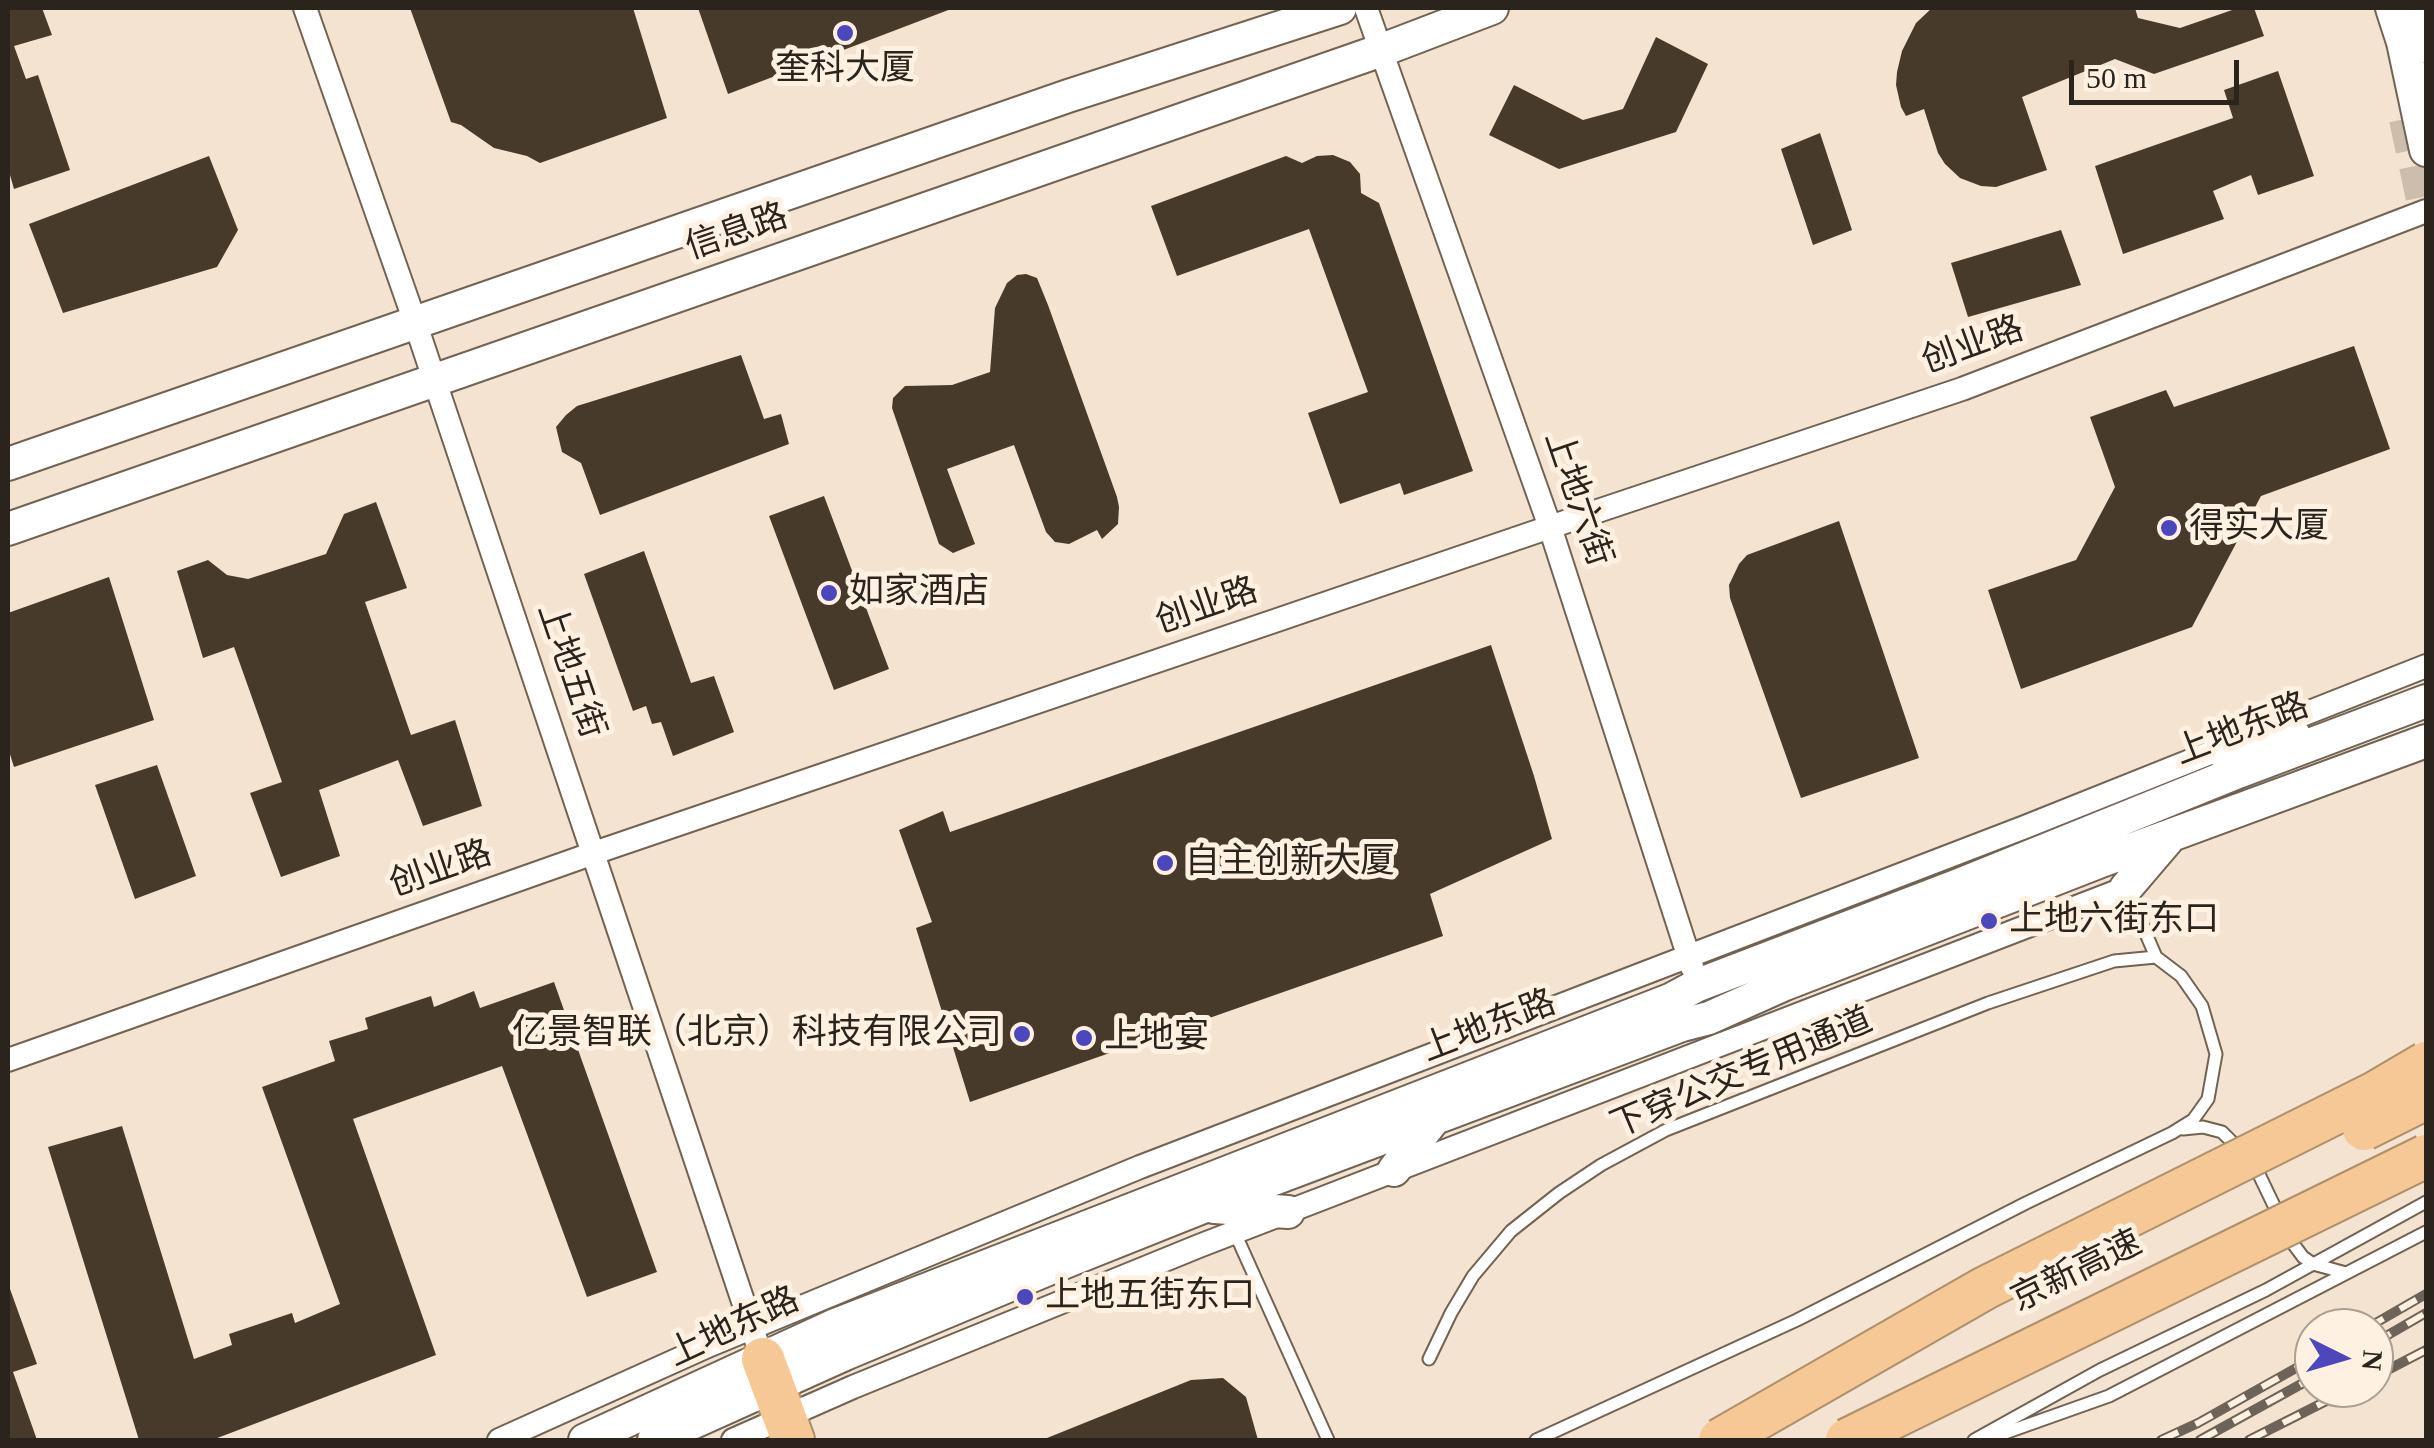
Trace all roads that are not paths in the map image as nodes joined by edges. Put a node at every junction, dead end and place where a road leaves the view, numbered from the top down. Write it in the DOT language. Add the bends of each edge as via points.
graph roads {
  1 [pos="305,8"];
  2 [pos="1340,8"];
  3 [pos="1366,8"];
  4 [pos="1492,8"];
  5 [pos="2392,8"];
  6 [pos="2418,8"];
  7 [pos="2426,46"];
  8 [pos="1382,50"];
  9 [pos="2426,150"];
  10 [pos="2426,211"];
  11 [pos="415,322"];
  12 [pos="434,381"];
  13 [pos="8,464"];
  14 [pos="1550,527"];
  15 [pos="8,529"];
  16 [pos="2426,666"];
  17 [pos="2426,701"];
  18 [pos="2426,741"];
  19 [pos="2322,742"];
  20 [pos="2219,750"];
  21 [pos="2170,836"];
  22 [pos="594,853"];
  23 [pos="2126,888"];
  24 [pos="2156,957"];
  25 [pos="1693,970"];
  26 [pos="1754,980"];
  27 [pos="1709,1018"];
  28 [pos="8,1060"];
  29 [pos="2426,1063"];
  30 [pos="2426,1098"];
  31 [pos="1434,1119"];
  32 [pos="2179,1129"];
  33 [pos="2426,1156"];
  34 [pos="1394,1170"];
  35 [pos="2426,1202"];
  36 [pos="1204,1207"];
  37 [pos="1288,1212"];
  38 [pos="1235,1232"];
  39 [pos="2426,1232"];
  40 [pos="2313,1264"];
  41 [pos="2348,1273"];
  42 [pos="1429,1359"];
  43 [pos="773,1386"];
  44 [pos="499,1440"];
  45 [pos="584,1440"];
  46 [pos="654,1440"];
  47 [pos="733,1440"];
  48 [pos="1328,1440"];
  49 [pos="1536,1440"];
  50 [pos="1723,1440"];
  51 [pos="1847,1440"];
  52 [pos="1974,1440"];
  53 [pos="1985,1440"];
  1 -- 11 [label="street, 上地五街"];
  2 -- 11 [label="main road, 信息路"];
  3 -- 8 [label="street, 上地六街"];
  4 -- 8 [label="main road, 信息路"];
  5 -- 9 [label="main road"];
  6 -- 7 [label="main road"];
  8 -- 12 [label="main road, 信息路"];
  8 -- 14 [label="street, 上地六街"];
  10 -- 14 [label="street, 创业路" via="1962,389"];
  11 -- 12 [label="street, 上地五街"];
  11 -- 13 [label="main road, 信息路"];
  12 -- 15 [label="main road, 信息路"];
  12 -- 22 [label="street, 上地五街"];
  14 -- 22 [label="street, 创业路"];
  14 -- 25 [label="street, 上地六街"];
  16 -- 20 [label="street"];
  17 -- 19 [label="main road, 上地东路"];
  18 -- 21 [label="main road, 上地东路"];
  19 -- 20 [label="main road" via="2293,735"];
  19 -- 26 [label="main road, 上地东路" via="1958,885"];
  20 -- 26 [label="street" via="2025,827"];
  21 -- 23 [label="main road"];
  21 -- 26 [label="main road, 上地东路"];
  22 -- 28 [label="street, 创业路"];
  22 -- 43 [label="street, 上地五街"];
  23 -- 24 [label="lane"];
  23 -- 26 [label="street"];
  24 -- 32 [label="lane" via="2181,976 2202,1006 2216,1054 2208,1099"];
  24 -- 42 [label="lane, 下穿公交专用通道" via="2114,962 1988,1003 1666,1130 1601,1165 1511,1231 1473,1276"];
  25 -- 26 [label="main road, 上地东路"];
  25 -- 27 [label="street, 上地六街"];
  25 -- 43 [label="main road, 上地东路" via="1652,1007 833,1326"];
  26 -- 27 [label="main road, 上地东路"];
  26 -- 34 [label="street"];
  27 -- 31 [label="main road, 上地东路"];
  29 -- 50 [label="highway, bridge" via="1985,1288"];
  30 -- 50 [label="highway, 京新高速, bridge" via="1873,1377"];
  31 -- 34 [label="main road"];
  31 -- 36 [label="main road, 上地东路"];
  32 -- 40 [label="lane" via="2222,1132 2254,1164 2291,1241"];
  32 -- 49 [label="lane" via="1797,1320"];
  33 -- 51 [label="highway, 京新高速, bridge"];
  34 -- 37 [label="street"];
  35 -- 40 [label="lane"];
  36 -- 37 [label="main road"];
  36 -- 43 [label="main road, 上地东路"];
  37 -- 38 [label="street"];
  38 -- 43 [label="street" via="853,1387"];
  38 -- 48 [label="lane"];
  39 -- 41 [label="lane"];
  40 -- 41 [label="lane"];
  40 -- 52 [label="lane"];
  41 -- 53 [label="lane" via="2109,1396"];
  43 -- 44 [label="street"];
  43 -- 45 [label="main road, 上地东路"];
  43 -- 46 [label="main road, 上地东路"];
  43 -- 47 [label="street"];
}
